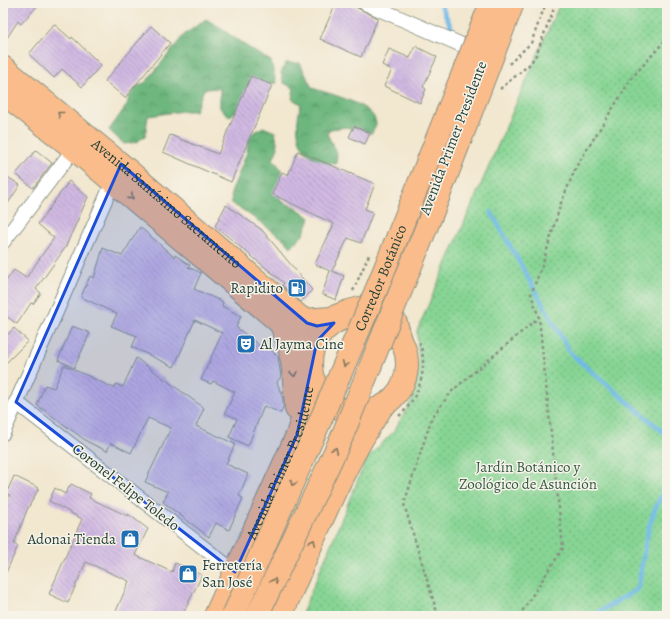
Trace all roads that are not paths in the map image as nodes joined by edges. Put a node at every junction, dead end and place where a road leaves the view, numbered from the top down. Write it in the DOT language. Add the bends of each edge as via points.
graph roads {
  1 [pos="365,3"];
  2 [pos="491,3"];
  3 [pos="497,3"];
  4 [pos="505,3"];
  5 [pos="513,3"];
  6 [pos="478,52"];
  7 [pos="3,67"];
  8 [pos="3,92"];
  9 [pos="79,141"];
  10 [pos="117,173"];
  11 [pos="3,242"];
  12 [pos="345,311"];
  13 [pos="280,323"];
  14 [pos="411,342"];
  15 [pos="311,370"];
  16 [pos="16,402"];
  17 [pos="392,411"];
  18 [pos="3,433"];
  19 [pos="297,435"];
  20 [pos="235,572"];
  21 [pos="215,616"];
  22 [pos="233,616"];
  23 [pos="258,616"];
  24 [pos="281,616"];
  1 -- 6 [label="street"];
  2 -- 22 [label="main road, Corredor Botánico, one-way, bridge" via="377,288"];
  3 -- 6 [label="main road, Avenida Primer Presidente"];
  4 -- 14 [label="main road, Avenida Primer Presidente" via="387,305 396,323"];
  23 -- 5 [label="main road, Corredor Botánico, one-way, bridge" via="341,439"];
  6 -- 12 [label="main road, Avenida Primer Presidente" via="379,303"];
  9 -- 7 [label="main road, Avenida Santísimo Sacramento, one-way"];
  8 -- 9 [label="main road, Avenida Santísimo Sacramento"];
  9 -- 10 [label="main road, Avenida Santísimo Sacramento"];
  9 -- 11 [label="street"];
  10 -- 12 [label="main road, Avenida Santísimo Sacramento" via="304,320 317,326"];
  10 -- 13 [label="main road, Avenida Santísimo Sacramento, one-way"];
  10 -- 16 [label="street"];
  12 -- 14 [label="main road, Avenida Primer Presidente" via="383,322"];
  12 -- 15 [label="main road, Avenida Primer Presidente" via="316,342"];
  13 -- 15 [label="main road, Avenida Santísimo Sacramento" via="301,345"];
  13 -- 19 [label="main road, one-way" via="288,338 291,356"];
  14 -- 17 [label="main road, Avenida Primer Presidente" via="406,352 406,378 401,390 392,400"];
  15 -- 17 [label="main road, Avenida Primer Presidente" via="316,388 326,400 338,408 353,412"];
  15 -- 19 [label="main road, Avenida Primer Presidente"];
  16 -- 18 [label="street"];
  16 -- 20 [label="street, Coronel Felipe Toledo"];
  24 -- 17 [label="main road, Avenida Primer Presidente, one-way" via="358,444"];
  19 -- 20 [label="main road, Avenida Primer Presidente"];
  20 -- 21 [label="main road, Avenida Primer Presidente"];
}
